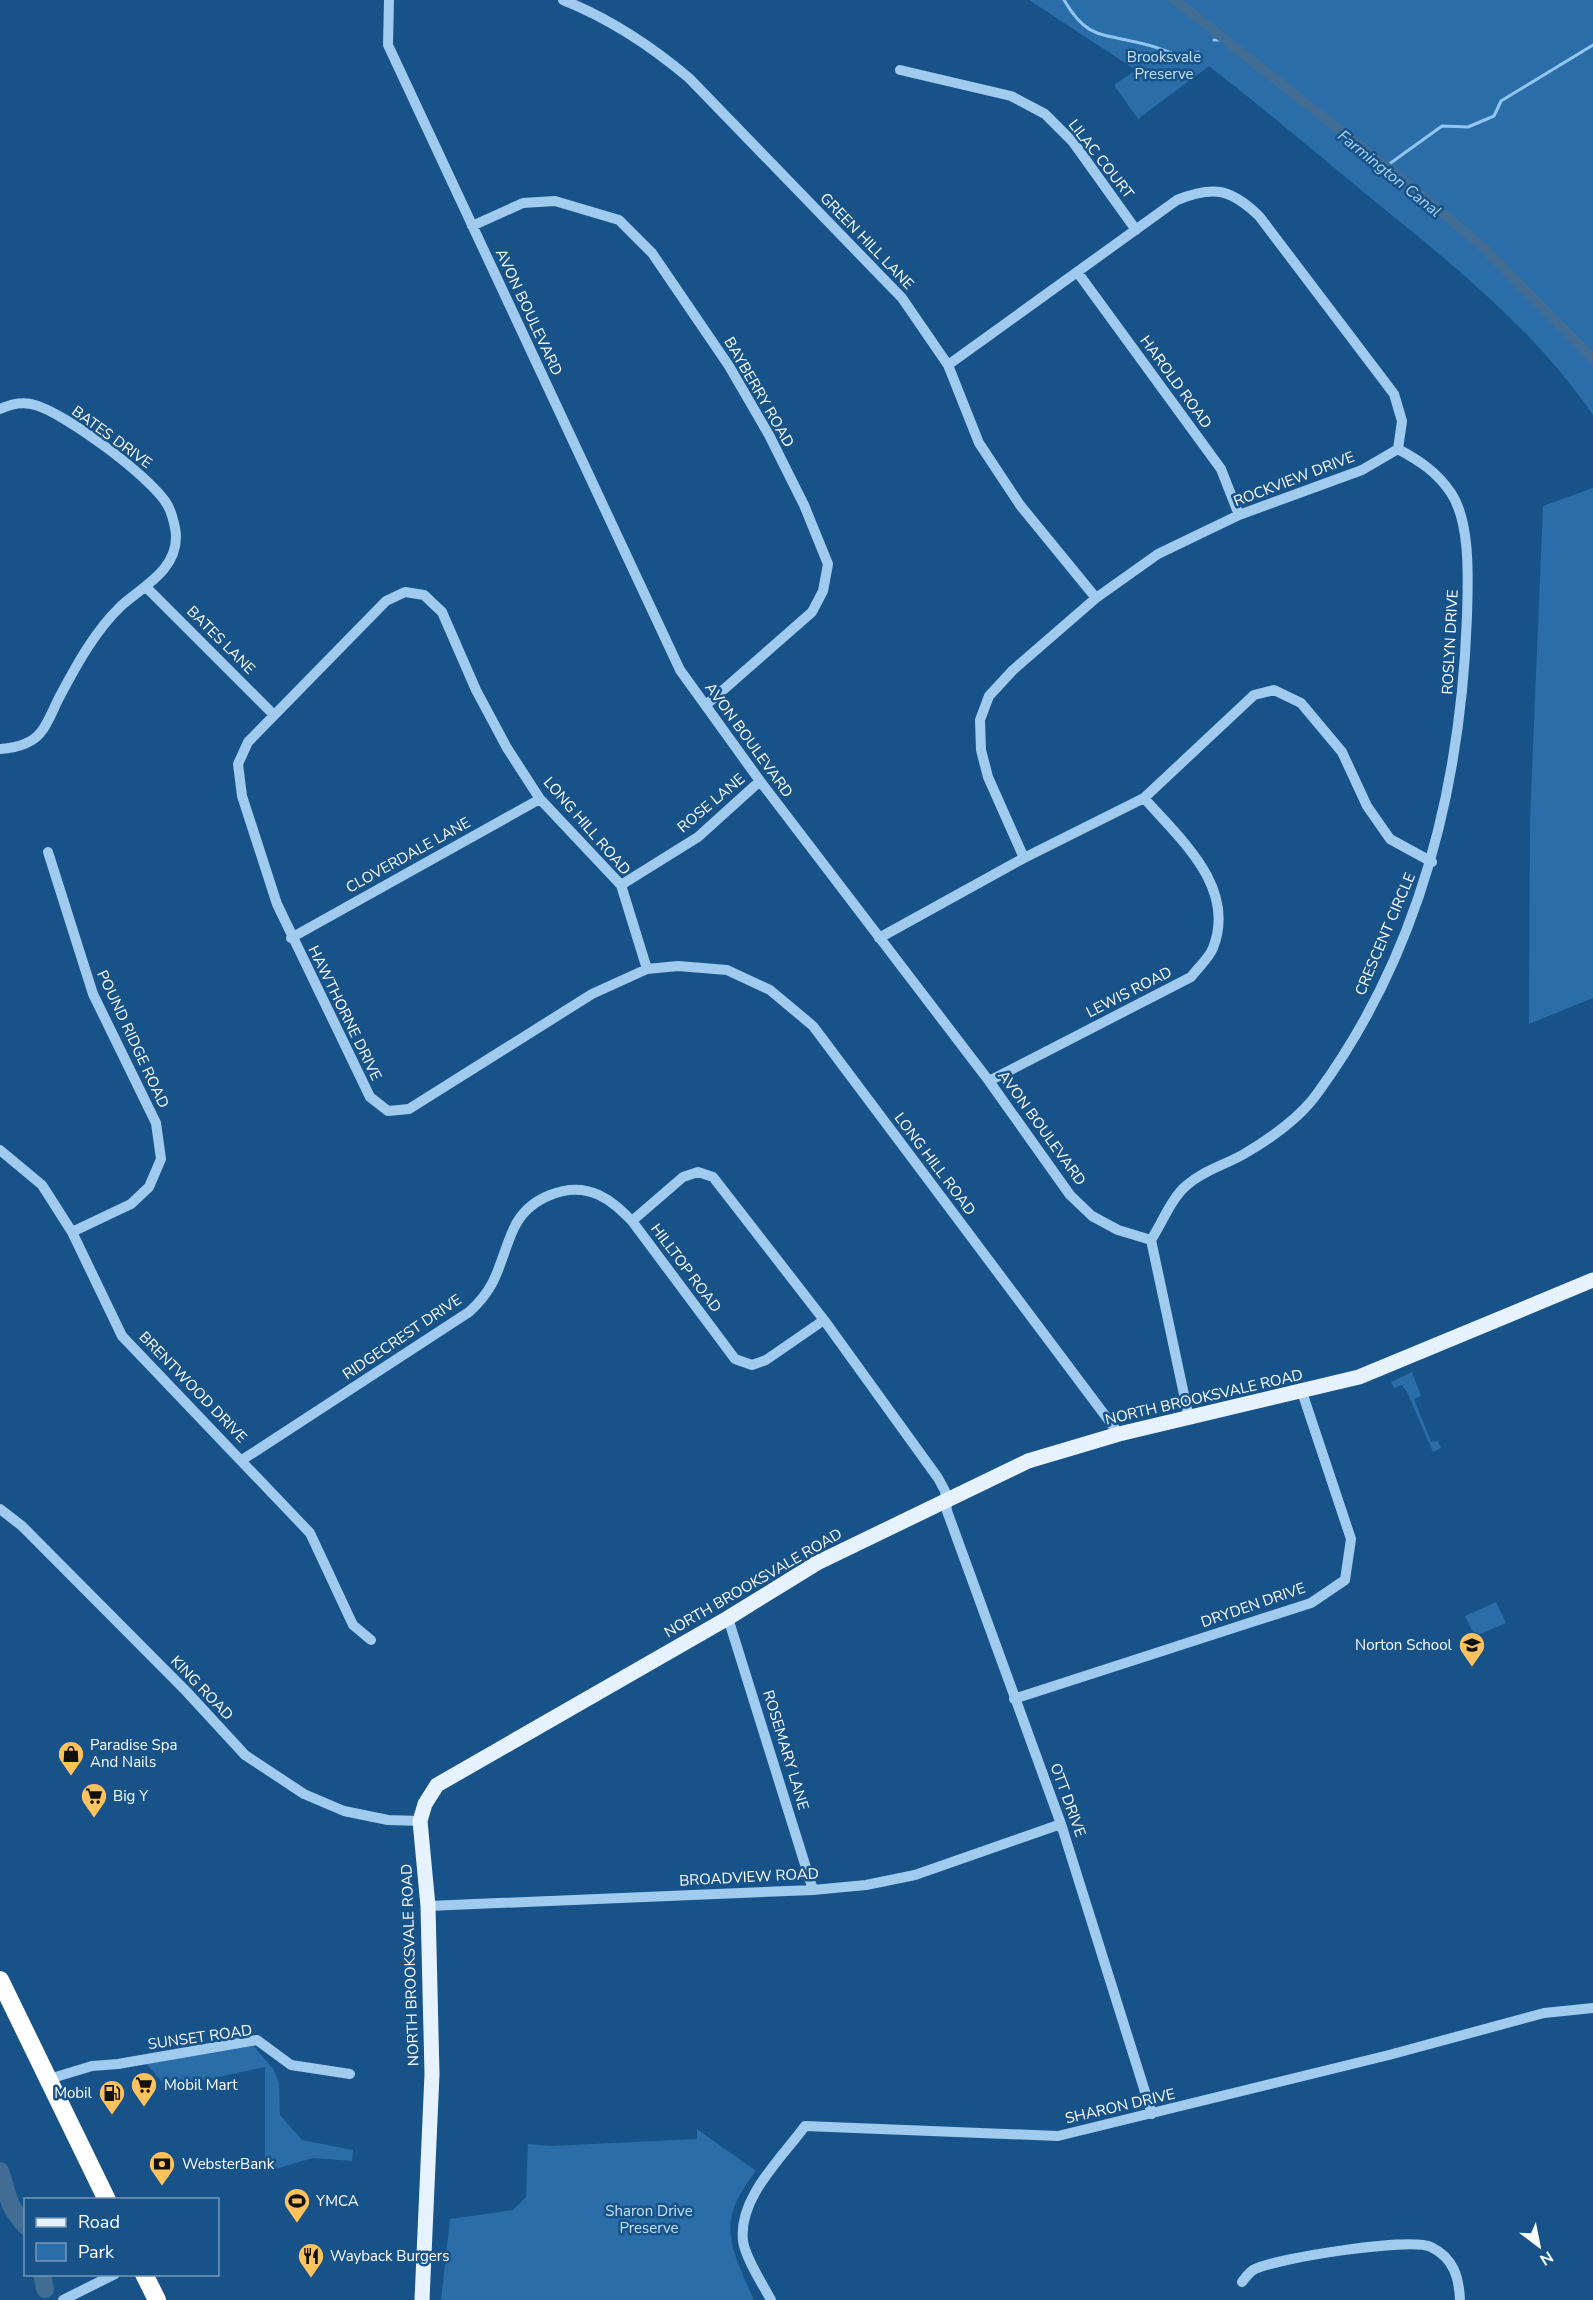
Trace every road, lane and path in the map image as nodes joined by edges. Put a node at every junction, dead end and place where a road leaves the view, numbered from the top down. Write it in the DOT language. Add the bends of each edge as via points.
graph roads {
  1 [pos="389,0"];
  2 [pos="563,0"];
  3 [pos="900,70"];
  4 [pos="472,226"];
  5 [pos="1136,230"];
  6 [pos="1078,273"];
  7 [pos="948,365"];
  8 [pos="0,409"];
  9 [pos="1398,448"];
  10 [pos="1239,515"];
  11 [pos="147,588"];
  12 [pos="1096,598"];
  13 [pos="706,705"];
  14 [pos="273,714"];
  15 [pos="0,749"];
  16 [pos="760,781"];
  17 [pos="1144,798"];
  18 [pos="540,799"];
  19 [pos="48,852"];
  20 [pos="1024,858"];
  21 [pos="1432,862"];
  22 [pos="621,885"];
  23 [pos="291,938"];
  24 [pos="879,938"];
  25 [pos="646,969"];
  26 [pos="989,1081"];
  27 [pos="0,1150"];
  28 [pos="632,1221"];
  29 [pos="72,1232"];
  30 [pos="1151,1240"];
  31 [pos="1593,1280"];
  32 [pos="824,1320"];
  33 [pos="1302,1392"];
  34 [pos="1189,1418"];
  35 [pos="1119,1434"];
  36 [pos="242,1460"];
  37 [pos="946,1500"];
  38 [pos="0,1509"];
  39 [pos="728,1618"];
  40 [pos="371,1640"];
  41 [pos="1014,1699"];
  42 [pos="420,1821"];
  43 [pos="1061,1824"];
  44 [pos="813,1890"];
  45 [pos="429,1906"];
  46 [pos="0,1980"];
  47 [pos="1593,2008"];
  48 [pos="350,2074"];
  49 [pos="49,2079"];
  50 [pos="1152,2114"];
  51 [pos="107,2198"];
  52 [pos="111,2276"];
  53 [pos="145,2276"];
  54 [pos="1242,2282"];
  55 [pos="63,2300"];
  56 [pos="157,2300"];
  57 [pos="422,2300"];
  58 [pos="771,2300"];
  59 [pos="1460,2300"];
  1 -- 4 [label="street, AVON BOULEVARD" via="388,45"];
  2 -- 7 [label="street, GREEN HILL LANE" via="597,14 651,46 689,78 902,298"];
  3 -- 5 [label="street, LILAC COURT" via="1011,96 1045,114 1073,142"];
  4 -- 13 [label="street, AVON BOULEVARD" via="680,670"];
  4 -- 13 [label="street, BAYBERRY ROAD" via="524,203 555,201 619,220 652,253 729,366 804,505 828,564 823,591 812,612"];
  5 -- 6 [label="street"];
  5 -- 9 [label="street" via="1178,200 1200,190 1224,191 1243,200 1394,394 1402,421"];
  6 -- 7 [label="street"];
  6 -- 10 [label="street, HAROLD ROAD" via="1221,469"];
  7 -- 12 [label="street, GREEN HILL LANE" via="979,443 1020,506"];
  8 -- 11 [label="street, BATES DRIVE" via="14,403 43,408 105,447 151,484 169,507 176,538 167,565"];
  9 -- 10 [label="street, ROCKVIEW DRIVE" via="1362,471"];
  9 -- 21 [label="street, ROSLYN DRIVE" via="1430,467 1452,494 1464,523 1468,591 1465,680 1453,768"];
  10 -- 12 [label="street, ROCKVIEW DRIVE" via="1158,554"];
  11 -- 14 [label="street, BATES LANE"];
  11 -- 15 [label="street, BATES DRIVE" via="122,605 94,636 40,734 17,748"];
  12 -- 20 [label="street, ROCKVIEW DRIVE" via="1013,670 989,696 980,720 981,750 988,777"];
  13 -- 16 [label="street, AVON BOULEVARD"];
  14 -- 18 [label="street, LONG HILL ROAD" via="386,601 405,592 424,595 442,612 476,690"];
  14 -- 23 [label="street, HAWTHORNE DRIVE" via="248,742 238,764 242,796"];
  16 -- 22 [label="street, ROSE LANE" via="698,837"];
  16 -- 24 [label="street, AVON BOULEVARD"];
  17 -- 20 [label="street, CRESCENT CIRCLE"];
  17 -- 21 [label="street, CRESCENT CIRCLE" via="1254,695 1274,690 1300,703 1342,752 1367,806 1390,839"];
  17 -- 26 [label="street, LEWIS ROAD" via="1196,858 1213,886 1220,917 1212,949 1191,977"];
  18 -- 22 [label="street, LONG HILL ROAD"];
  18 -- 23 [label="street, CLOVERDALE LANE"];
  19 -- 29 [label="street, POUND RIDGE ROAD" via="93,994 156,1123 161,1159 149,1187 131,1204"];
  20 -- 24 [label="street, CRESCENT CIRCLE"];
  21 -- 30 [label="street, CRESCENT CIRCLE" via="1393,962 1351,1044 1318,1094 1280,1129 1185,1186"];
  22 -- 25 [label="street, LONG HILL ROAD"];
  23 -- 25 [label="street, HAWTHORNE DRIVE" via="370,1097 388,1111 409,1109 592,994"];
  24 -- 26 [label="street, AVON BOULEVARD"];
  25 -- 35 [label="street, LONG HILL ROAD" via="678,966 728,970 770,990 813,1026"];
  26 -- 30 [label="street, AVON BOULEVARD" via="1070,1195 1092,1216 1118,1230"];
  27 -- 29 [label="street, BRENTWOOD DRIVE" via="42,1185"];
  28 -- 32 [label="street, HILLTOP ROAD" via="735,1359 752,1365 766,1360"];
  28 -- 32 [label="street, HILLTOP ROAD" via="683,1177 698,1172 713,1177"];
  28 -- 36 [label="street, RIDGECREST DRIVE" via="599,1195 580,1189 560,1191 542,1199 525,1211 514,1227 485,1297 469,1312"];
  29 -- 36 [label="street, BRENTWOOD DRIVE" via="122,1336"];
  30 -- 34 [label="street"];
  31 -- 33 [label="main road, NORTH BROOKSVALE ROAD" via="1359,1377"];
  32 -- 37 [label="street, HILLTOP ROAD" via="938,1478"];
  33 -- 34 [label="main road, NORTH BROOKSVALE ROAD"];
  33 -- 41 [label="street, DRYDEN DRIVE" via="1351,1539 1346,1580 1311,1603"];
  34 -- 35 [label="main road, NORTH BROOKSVALE ROAD"];
  35 -- 37 [label="main road, NORTH BROOKSVALE ROAD" via="1028,1461"];
  36 -- 40 [label="street, BRENTWOOD DRIVE" via="310,1533 353,1625"];
  37 -- 39 [label="main road, NORTH BROOKSVALE ROAD" via="817,1563"];
  37 -- 41 [label="street, OTT DRIVE"];
  38 -- 42 [label="street, KING ROAD" via="30,1534 245,1755 303,1794 344,1811 388,1820"];
  39 -- 42 [label="main road, NORTH BROOKSVALE ROAD" via="437,1785"];
  39 -- 44 [label="street, ROSEMARY LANE"];
  41 -- 43 [label="street, OTT DRIVE"];
  42 -- 45 [label="main road, NORTH BROOKSVALE ROAD"];
  43 -- 44 [label="street, BROADVIEW ROAD" via="915,1875"];
  43 -- 50 [label="street, OTT DRIVE"];
  44 -- 45 [label="street, BROADVIEW ROAD"];
  45 -- 57 [label="main road, NORTH BROOKSVALE ROAD" via="432,2074"];
  46 -- 49 [label="highway"];
  47 -- 50 [label="street, SHARON DRIVE" via="1544,2013"];
  48 -- 49 [label="street, SUNSET ROAD" via="291,2065 257,2040 84,2067"];
  49 -- 51 [label="highway"];
  50 -- 58 [label="street, SHARON DRIVE" via="1058,2136 805,2126 744,2215 743,2243"];
  52 -- 55 [label="street"];
  53 -- 56 [label="highway"];
  54 -- 59 [label="street" via="1253,2269 1336,2251 1410,2243 1431,2247 1448,2259 1459,2278"];
}
